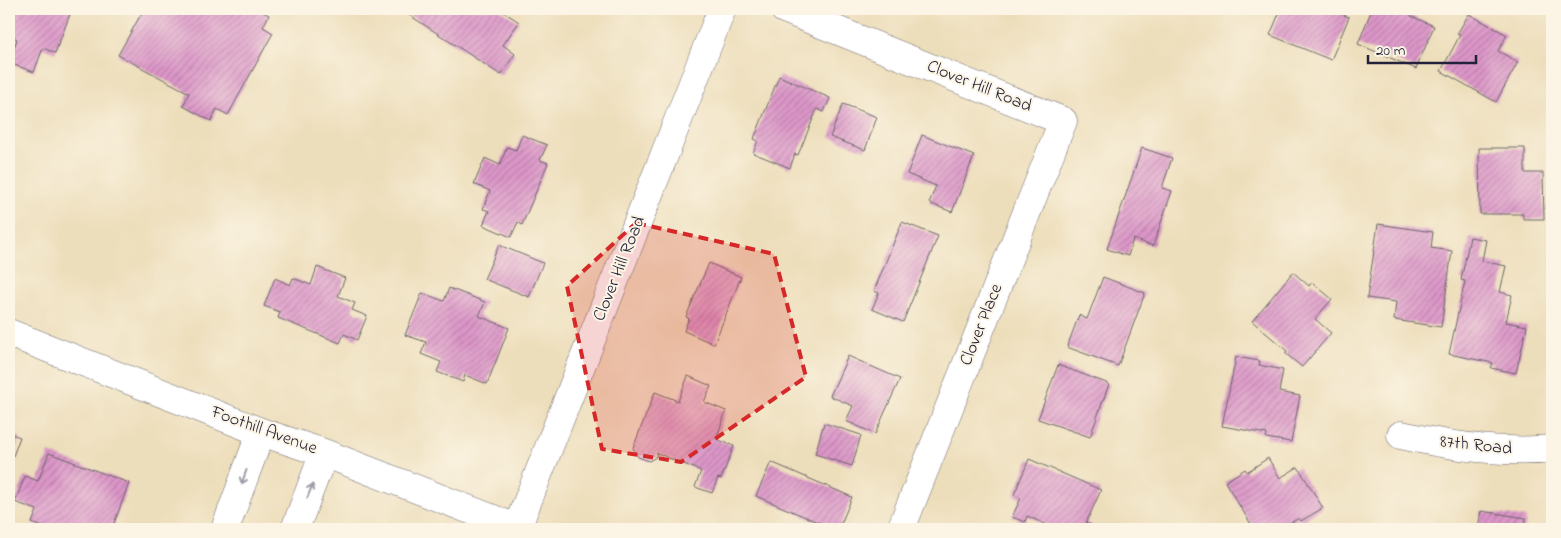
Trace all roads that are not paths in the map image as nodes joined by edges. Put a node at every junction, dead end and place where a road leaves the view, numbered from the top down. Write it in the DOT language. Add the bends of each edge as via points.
graph roads {
  1 [pos="722,9"];
  2 [pos="784,9"];
  3 [pos="1063,121"];
  4 [pos="9,333"];
  5 [pos="260,432"];
  6 [pos="1401,435"];
  7 [pos="1552,449"];
  8 [pos="324,453"];
  9 [pos="225,529"];
  10 [pos="295,529"];
  11 [pos="518,529"];
  12 [pos="901,529"];
  1 -- 11 [label="street, Clover Hill Road"];
  2 -- 3 [label="street, Clover Hill Road"];
  3 -- 12 [label="street, Clover Place"];
  4 -- 5 [label="street, Foothill Avenue"];
  5 -- 8 [label="street, Foothill Avenue"];
  5 -- 9 [label="street, one-way"];
  6 -- 7 [label="street, 87th Road" via="1452,446 1532,451"];
  10 -- 8 [label="street, one-way"];
  8 -- 11 [label="street, Foothill Avenue"];
}
